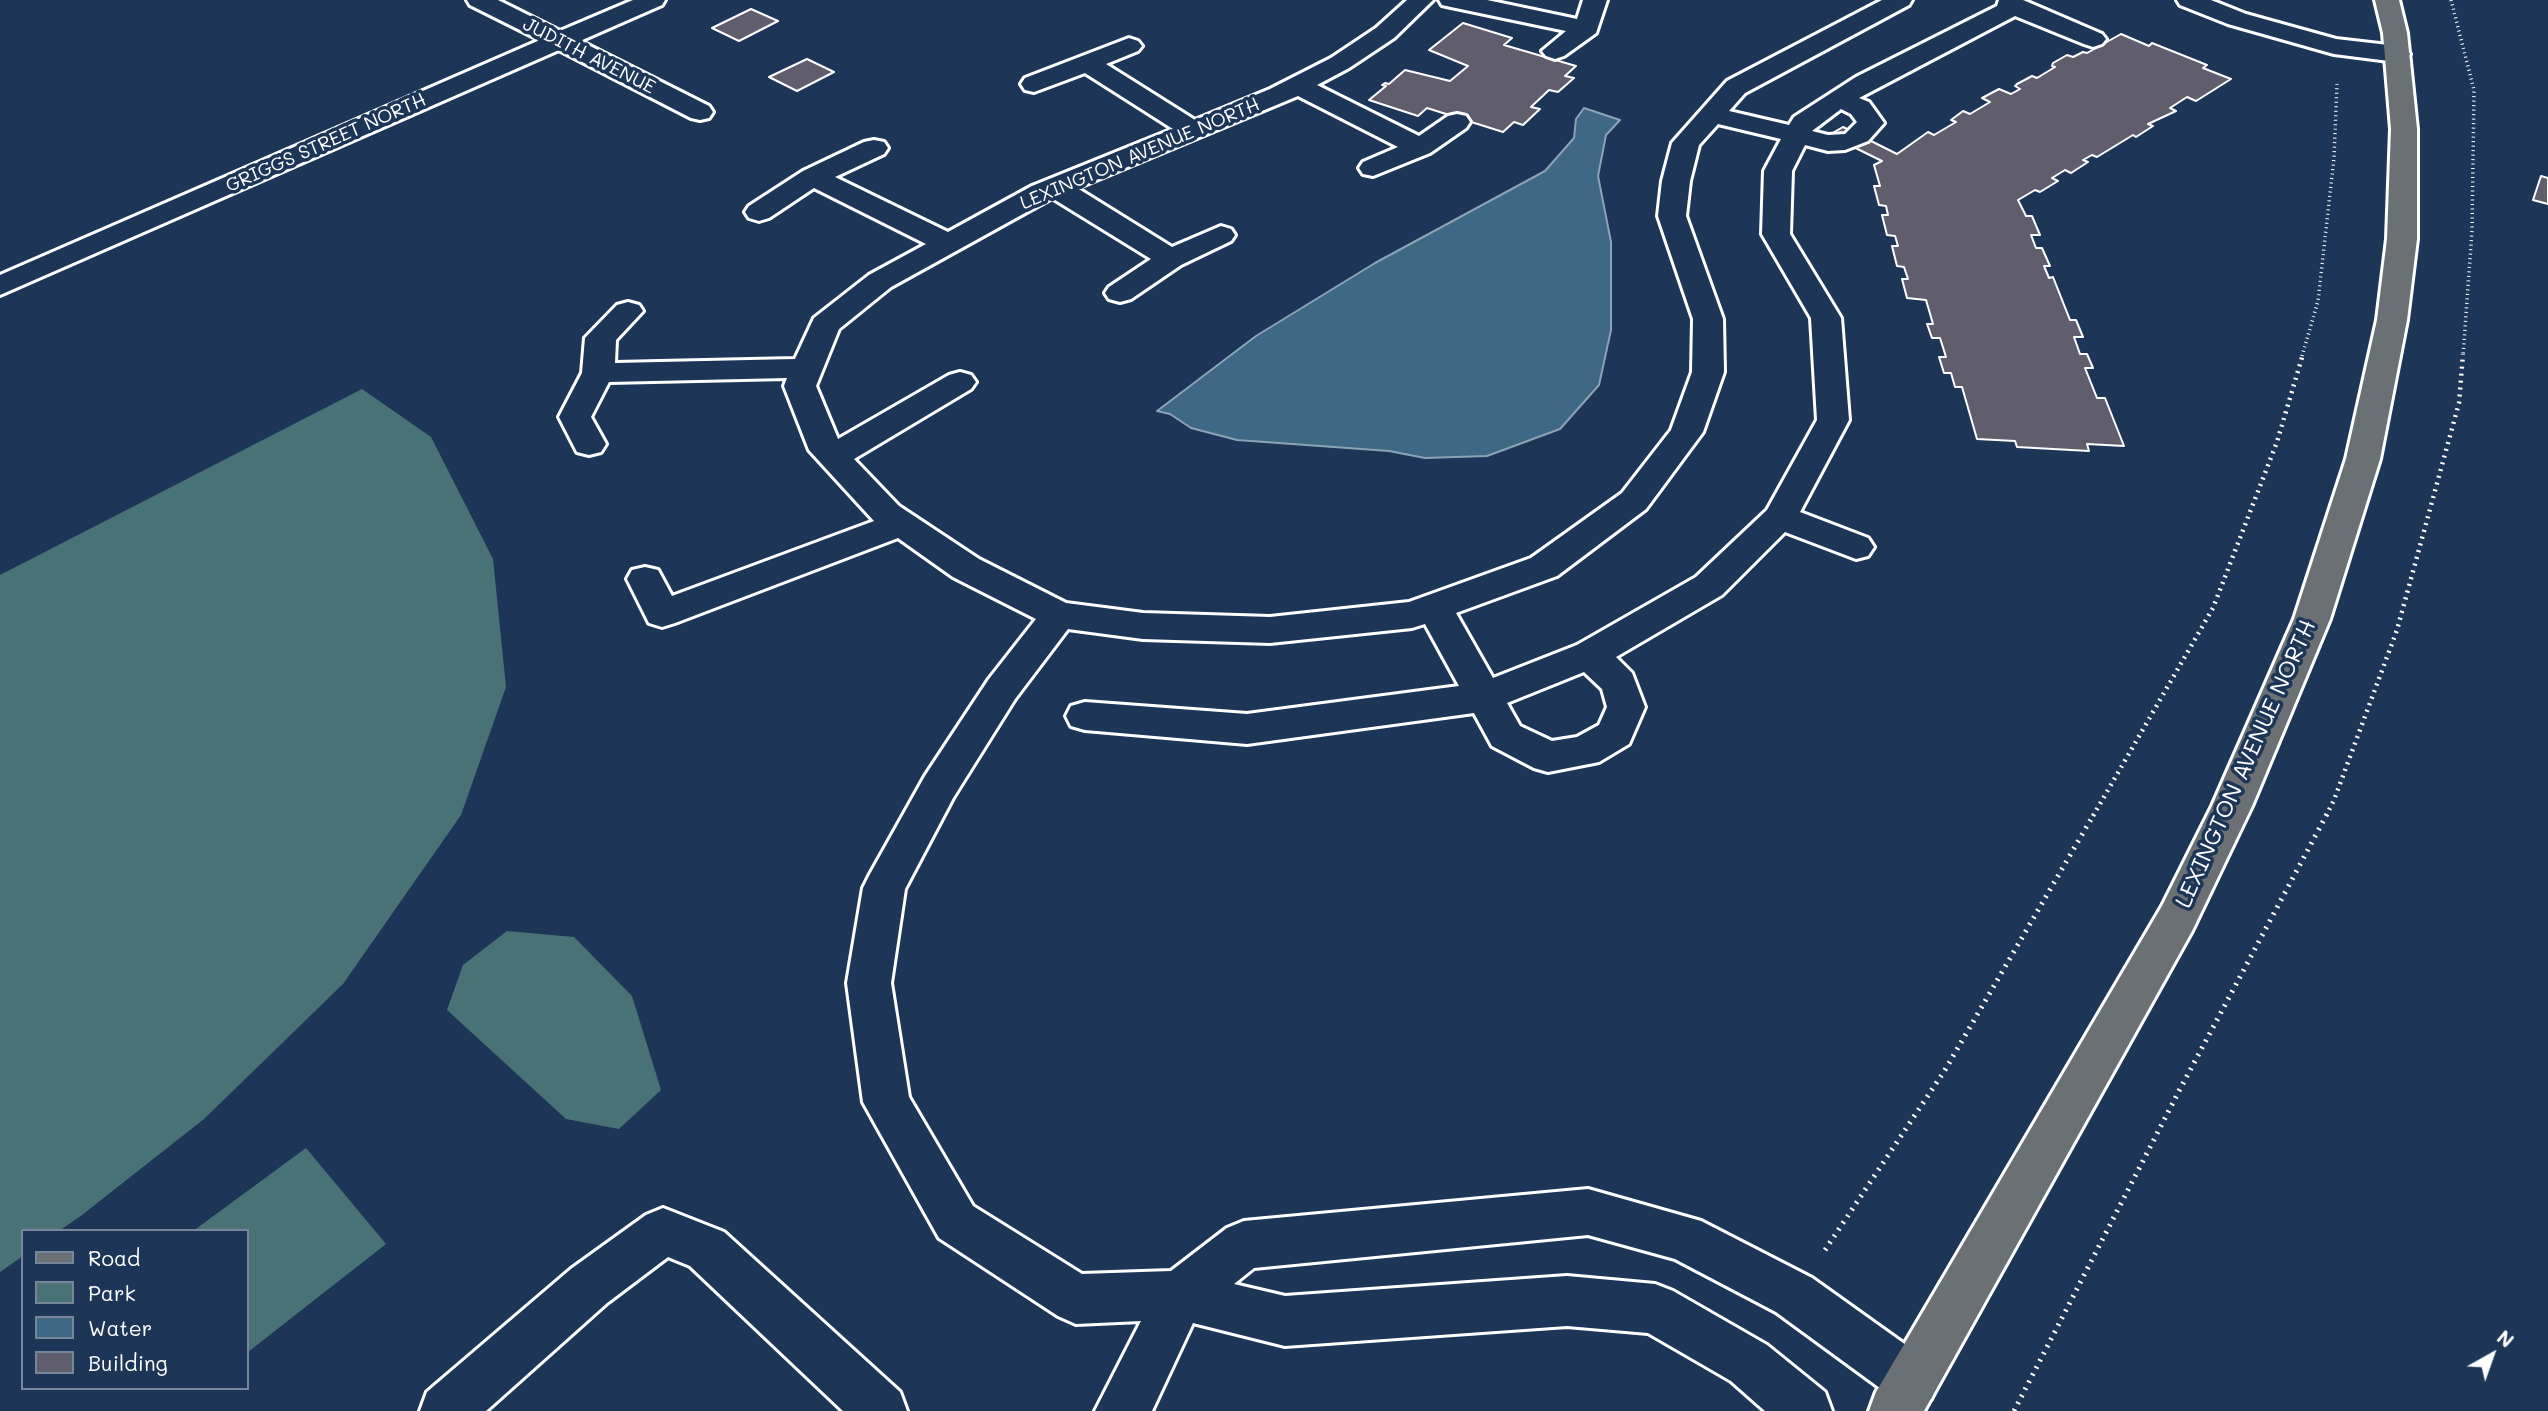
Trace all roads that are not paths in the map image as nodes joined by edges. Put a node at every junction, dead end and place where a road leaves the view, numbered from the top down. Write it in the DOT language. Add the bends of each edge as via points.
graph roads {
  1 [pos="479,0"];
  2 [pos="653,0"];
  3 [pos="1421,0"];
  4 [pos="1451,0"];
  5 [pos="1595,0"];
  6 [pos="1900,0"];
  7 [pos="2189,0"];
  8 [pos="2387,0"];
  9 [pos="2010,2"];
  10 [pos="1587,27"];
  11 [pos="2093,39"];
  12 [pos="558,41"];
  13 [pos="1129,46"];
  14 [pos="1555,51"];
  15 [pos="2397,54"];
  16 [pos="1087,63"];
  17 [pos="1034,84"];
  18 [pos="1297,86"];
  19 [pos="1840,99"];
  20 [pos="700,112"];
  21 [pos="1711,114"];
  22 [pos="1457,122"];
  23 [pos="1193,130"];
  24 [pos="1797,136"];
  25 [pos="1420,147"];
  26 [pos="874,148"];
  27 [pos="1373,168"];
  28 [pos="813,177"];
  29 [pos="1055,186"];
  30 [pos="759,212"];
  31 [pos="1221,235"];
  32 [pos="947,243"];
  33 [pos="1171,259"];
  34 [pos="0,286"];
  35 [pos="1120,293"];
  36 [pos="628,311"];
  37 [pos="807,368"];
  38 [pos="598,373"];
  39 [pos="960,382"];
  40 [pos="589,444"];
  41 [pos="833,457"];
  42 [pos="1780,517"];
  43 [pos="902,524"];
  44 [pos="1856,547"];
  45 [pos="645,579"];
  46 [pos="1434,607"];
  47 [pos="1059,615"];
  48 [pos="1590,656"];
  49 [pos="1484,697"];
  50 [pos="1085,716"];
  51 [pos="1180,1295"];
  52 [pos="1904,1396"];
  53 [pos="446,1411"];
  54 [pos="881,1411"];
  55 [pos="1121,1411"];
  56 [pos="1806,1411"];
  1 -- 12 [label="street, JUDITH AVENUE"];
  2 -- 12 [label="street, GRIGGS STREET NORTH"];
  3 -- 18 [label="street, LEXINGTON AVENUE NORTH" via="1385,33"];
  4 -- 10 [label="street"];
  5 -- 10 [label="street"];
  6 -- 21 [label="street, LEXINGTON AVENUE NORTH" via="1736,87"];
  7 -- 15 [label="street" via="2237,19 2334,46"];
  8 -- 15 [label="main road, LEXINGTON AVENUE NORTH"];
  9 -- 11 [label="street"];
  9 -- 19 [label="street" via="2008,10"];
  10 -- 14 [label="street"];
  12 -- 20 [label="street, JUDITH AVENUE"];
  12 -- 34 [label="street, GRIGGS STREET NORTH"];
  13 -- 16 [label="street"];
  15 -- 52 [label="main road, LEXINGTON AVENUE NORTH" via="2404,129 2402,239 2392,320 2363,459 2312,619 2232,806 2177,918"];
  16 -- 17 [label="street"];
  16 -- 23 [label="street"];
  18 -- 23 [label="street, LEXINGTON AVENUE NORTH"];
  18 -- 25 [label="street"];
  19 -- 24 [label="street" via="1803,123"];
  19 -- 24 [label="street" via="1860,108 1871,123 1851,139 1828,143"];
  21 -- 24 [label="street"];
  21 -- 46 [label="street, LEXINGTON AVENUE NORTH" via="1686,143 1672,216 1707,319 1708,372 1687,432 1633,501 1544,567"];
  22 -- 25 [label="street"];
  23 -- 29 [label="street, LEXINGTON AVENUE NORTH"];
  24 -- 42 [label="street" via="1778,171 1776,234 1826,318 1833,420"];
  25 -- 27 [label="street"];
  26 -- 28 [label="street"];
  28 -- 30 [label="street"];
  28 -- 32 [label="street"];
  29 -- 32 [label="street, LEXINGTON AVENUE NORTH"];
  29 -- 33 [label="street"];
  31 -- 33 [label="street"];
  32 -- 37 [label="street, LEXINGTON AVENUE NORTH" via="880,281 825,325"];
  33 -- 35 [label="street"];
  36 -- 38 [label="street" via="601,338"];
  37 -- 38 [label="street"];
  37 -- 41 [label="street, LEXINGTON AVENUE NORTH" via="800,386"];
  38 -- 40 [label="street" via="575,417"];
  39 -- 41 [label="street"];
  41 -- 43 [label="street, LEXINGTON AVENUE NORTH"];
  42 -- 44 [label="street"];
  42 -- 48 [label="street" via="1709,586"];
  43 -- 45 [label="street" via="662,614"];
  43 -- 47 [label="street, LEXINGTON AVENUE NORTH" via="966,568"];
  46 -- 47 [label="street, LEXINGTON AVENUE NORTH" via="1412,615 1270,630 1143,626"];
  46 -- 49 [label="street"];
  47 -- 51 [label="street" via="988,711 884,888 869,983 886,1102 956,1222 1076,1299"];
  48 -- 49 [label="street"];
  48 -- 49 [label="street" via="1619,683 1626,707 1615,734 1585,751 1548,757 1506,736"];
  49 -- 50 [label="street" via="1247,729"];
  51 -- 52 [label="street" via="1244,1245 1588,1212 1684,1238 1794,1295"];
  51 -- 55 [label="street"];
  51 -- 56 [label="street" via="1285,1321 1567,1301 1655,1309 1749,1363"];
  53 -- 54 [label="street" via="589,1286 663,1231 706,1249"];
}
